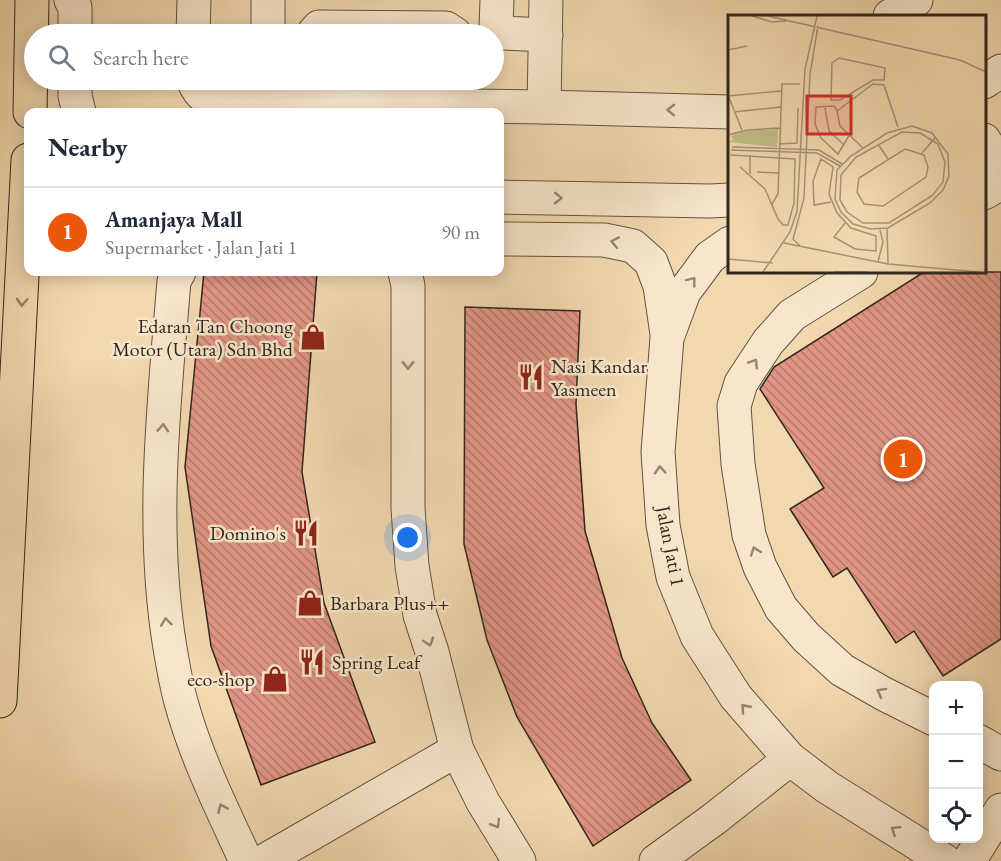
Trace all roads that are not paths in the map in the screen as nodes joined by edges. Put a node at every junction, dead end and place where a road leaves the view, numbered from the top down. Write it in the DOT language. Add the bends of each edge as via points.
graph roads {
  1 [pos="32,0"];
  2 [pos="71,0"];
  3 [pos="194,0"];
  4 [pos="268,0"];
  5 [pos="290,0"];
  6 [pos="497,0"];
  7 [pos="546,0"];
  8 [pos="916,0"];
  9 [pos="892,15"];
  10 [pos="32,24"];
  11 [pos="75,24"];
  12 [pos="193,24"];
  13 [pos="268,24"];
  14 [pos="290,24"];
  15 [pos="496,24"];
  16 [pos="504,33"];
  17 [pos="546,35"];
  18 [pos="1001,71"];
  19 [pos="986,81"];
  20 [pos="30,90"];
  21 [pos="75,90"];
  22 [pos="198,90"];
  23 [pos="289,92"];
  24 [pos="458,93"];
  25 [pos="544,107"];
  26 [pos="30,108"];
  27 [pos="78,108"];
  28 [pos="728,112"];
  29 [pos="986,143"];
  30 [pos="1001,166"];
  31 [pos="1001,183"];
  32 [pos="986,193"];
  33 [pos="504,197"];
  34 [pos="728,200"];
  35 [pos="24,237"];
  36 [pos="504,239"];
  37 [pos="728,244"];
  38 [pos="859,273"];
  39 [pos="177,276"];
  40 [pos="408,276"];
  41 [pos="667,338"];
  42 [pos="0,701"];
  43 [pos="929,717"];
  44 [pos="983,744"];
  45 [pos="457,750"];
  46 [pos="1001,754"];
  47 [pos="790,759"];
  48 [pos="1001,810"];
  49 [pos="246,861"];
  50 [pos="264,861"];
  51 [pos="519,861"];
  52 [pos="656,861"];
  53 [pos="945,861"];
  54 [pos="969,861"];
  1 -- 10 [label="main road"];
  2 -- 11 [label="street"];
  3 -- 12 [label="street"];
  4 -- 13 [label="street"];
  5 -- 14 [label="street"];
  6 -- 15 [label="street"];
  7 -- 17 [label="street"];
  8 -- 9 [label="street"];
  16 -- 17 [label="street"];
  17 -- 25 [label="street"];
  18 -- 19 [label="street"];
  20 -- 26 [label="main road"];
  21 -- 27 [label="street"];
  22 -- 23 [label="street" via="211,101 226,103"];
  23 -- 24 [label="street"];
  24 -- 25 [label="street"];
  28 -- 25 [label="street, one-way"];
  29 -- 30 [label="street"];
  31 -- 32 [label="street"];
  33 -- 34 [label="street, one-way"];
  35 -- 42 [label="main road, one-way"];
  41 -- 36 [label="street, one-way" via="660,286 651,262 633,246 604,240"];
  41 -- 37 [label="street, Jalan Jati 1, one-way" via="684,292 710,257"];
  43 -- 38 [label="street, one-way" via="842,670 806,637 781,608 749,535 734,406 741,383 792,315"];
  49 -- 39 [label="street, one-way" via="196,748 180,700 163,596 159,531 161,461"];
  40 -- 45 [label="street, one-way" via="408,508 412,566 420,615"];
  47 -- 41 [label="street, Jalan Jati 1, one-way" via="736,697 697,636 673,578 663,525 658,452"];
  44 -- 46 [label="street"];
  45 -- 50 [label="street"];
  45 -- 51 [label="street, one-way"];
  47 -- 52 [label="street"];
  53 -- 47 [label="street, Jalan Jati 1, one-way" via="827,787"];
  48 -- 54 [label="street"];
}
